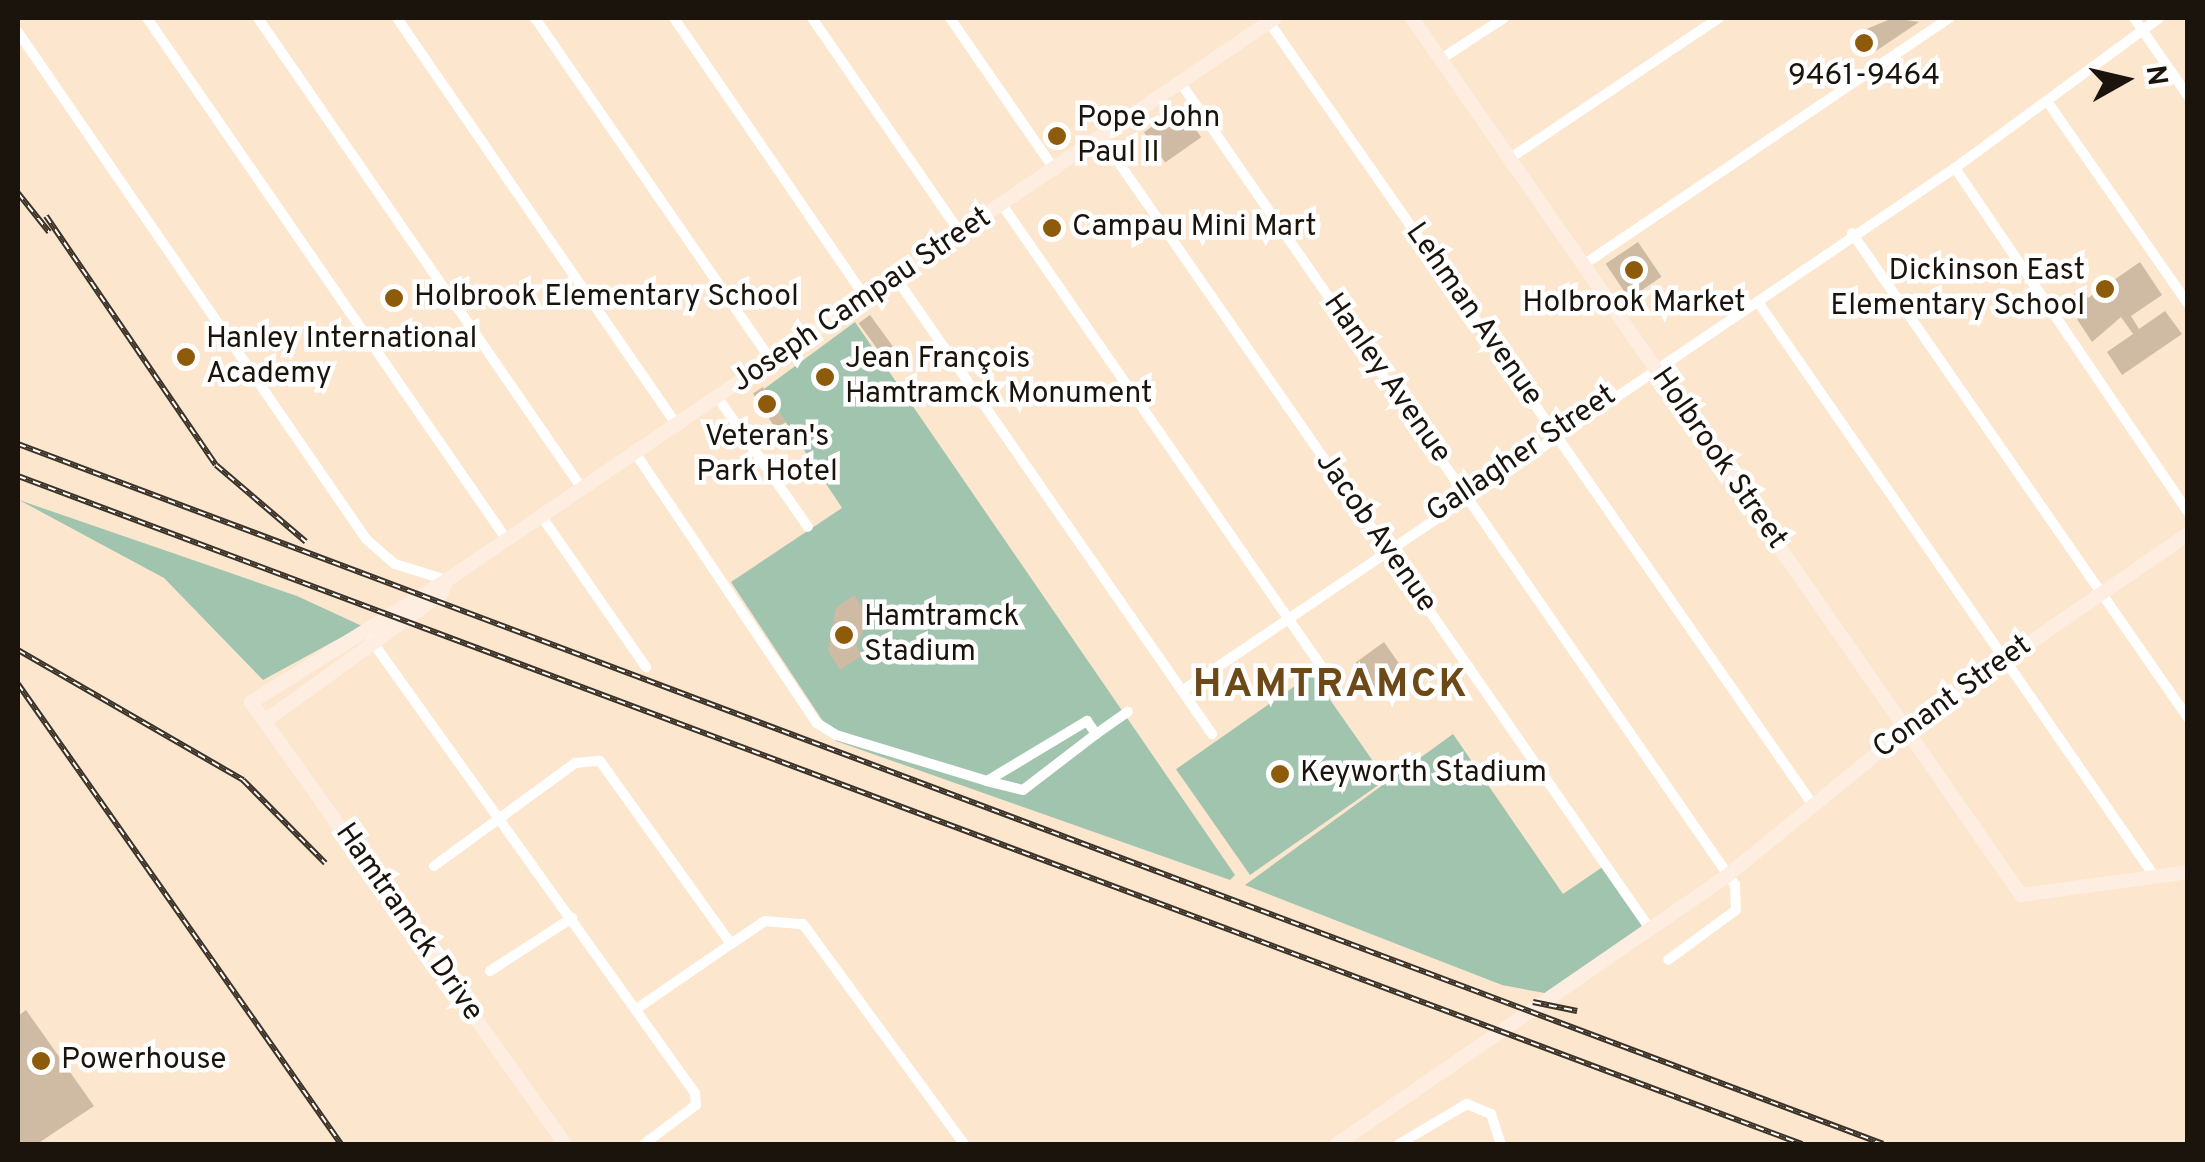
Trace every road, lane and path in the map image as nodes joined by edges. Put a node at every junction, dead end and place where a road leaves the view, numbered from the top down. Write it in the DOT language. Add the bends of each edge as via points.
graph roads {
  1 [pos="147,18"];
  2 [pos="258,18"];
  3 [pos="396,18"];
  4 [pos="535,18"];
  5 [pos="674,18"];
  6 [pos="812,18"];
  7 [pos="950,18"];
  8 [pos="1412,18"];
  9 [pos="1504,18"];
  10 [pos="1718,18"];
  11 [pos="1950,18"];
  12 [pos="2134,18"];
  13 [pos="2159,18"];
  14 [pos="1272,20"];
  15 [pos="2143,31"];
  16 [pos="18,32"];
  17 [pos="1441,59"];
  18 [pos="1180,82"];
  19 [pos="2188,96"];
  20 [pos="2047,101"];
  21 [pos="1101,137"];
  22 [pos="1509,158"];
  23 [pos="1954,168"];
  24 [pos="1055,170"];
  25 [pos="1002,206"];
  26 [pos="1852,233"];
  27 [pos="961,234"];
  28 [pos="1583,265"];
  29 [pos="896,278"];
  30 [pos="866,298"];
  31 [pos="1758,302"];
  32 [pos="2188,304"];
  33 [pos="772,362"];
  34 [pos="1656,368"];
  35 [pos="718,398"];
  36 [pos="677,426"];
  37 [pos="1554,431"];
  38 [pos="636,454"];
  39 [pos="583,490"];
  40 [pos="1464,492"];
  41 [pos="2188,512"];
  42 [pos="542,517"];
  43 [pos="808,526"];
  44 [pos="2188,534"];
  45 [pos="507,540"];
  46 [pos="1386,548"];
  47 [pos="447,580"];
  48 [pos="2101,593"];
  49 [pos="1289,619"];
  50 [pos="369,637"];
  51 [pos="2004,660"];
  52 [pos="646,667"];
  53 [pos="1330,679"];
  54 [pos="1182,691"];
  55 [pos="252,702"];
  56 [pos="1128,712"];
  57 [pos="2188,718"];
  58 [pos="265,721"];
  59 [pos="1904,730"];
  60 [pos="1096,734"];
  61 [pos="1212,734"];
  62 [pos="987,781"];
  63 [pos="1813,805"];
  64 [pos="498,816"];
  65 [pos="434,866"];
  66 [pos="2188,872"];
  67 [pos="1728,874"];
  68 [pos="2155,877"];
  69 [pos="572,918"];
  70 [pos="1650,929"];
  71 [pos="731,944"];
  72 [pos="1668,960"];
  73 [pos="490,971"];
  74 [pos="636,1010"];
  75 [pos="564,1144"];
  76 [pos="644,1144"];
  77 [pos="964,1144"];
  78 [pos="1337,1144"];
  79 [pos="1399,1144"];
  80 [pos="1501,1144"];
  1 -- 45 [label="street"];
  2 -- 39 [label="street"];
  3 -- 36 [label="street"];
  4 -- 33 [label="street"];
  5 -- 30 [label="street"];
  6 -- 27 [label="street"];
  7 -- 24 [label="street"];
  8 -- 17 [label="street, Holbrook Street"];
  9 -- 17 [label="street"];
  10 -- 22 [label="street"];
  11 -- 28 [label="street"];
  12 -- 15 [label="street"];
  13 -- 15 [label="street, Gallagher Street"];
  14 -- 18 [label="street, Joseph Campau Street"];
  14 -- 37 [label="street, Lehman Avenue"];
  15 -- 19 [label="street"];
  15 -- 20 [label="street, Gallagher Street"];
  16 -- 47 [label="street" via="366,539 395,564"];
  17 -- 22 [label="street, Holbrook Street"];
  18 -- 21 [label="street, Joseph Campau Street"];
  18 -- 40 [label="street, Hanley Avenue"];
  20 -- 23 [label="street, Gallagher Street"];
  20 -- 32 [label="street"];
  21 -- 24 [label="street, Joseph Campau Street"];
  21 -- 46 [label="street, Jacob Avenue"];
  22 -- 28 [label="street, Holbrook Street"];
  23 -- 26 [label="street, Gallagher Street"];
  23 -- 41 [label="street"];
  24 -- 25 [label="street, Joseph Campau Street"];
  25 -- 27 [label="street, Joseph Campau Street"];
  25 -- 49 [label="street"];
  26 -- 31 [label="street, Gallagher Street"];
  26 -- 48 [label="street"];
  27 -- 29 [label="street, Joseph Campau Street"];
  28 -- 34 [label="street, Holbrook Street"];
  29 -- 30 [label="street, Joseph Campau Street"];
  29 -- 54 [label="street"];
  30 -- 33 [label="street, Joseph Campau Street"];
  31 -- 34 [label="street, Gallagher Street"];
  31 -- 51 [label="street"];
  33 -- 35 [label="street, Joseph Campau Street"];
  34 -- 37 [label="street, Gallagher Street"];
  34 -- 59 [label="street, Holbrook Street"];
  35 -- 36 [label="street, Joseph Campau Street"];
  35 -- 43 [label="street"];
  36 -- 38 [label="street, Joseph Campau Street"];
  37 -- 40 [label="street, Gallagher Street"];
  37 -- 63 [label="street, Lehman Avenue"];
  38 -- 39 [label="street, Joseph Campau Street"];
  38 -- 62 [label="street" via="817,723"];
  39 -- 42 [label="street, Joseph Campau Street"];
  40 -- 46 [label="street, Gallagher Street"];
  40 -- 67 [label="street, Hanley Avenue"];
  42 -- 45 [label="street, Joseph Campau Street"];
  42 -- 52 [label="street"];
  44 -- 48 [label="street, Conant Street"];
  45 -- 47 [label="street, Joseph Campau Street"];
  46 -- 49 [label="street, Gallagher Street"];
  46 -- 70 [label="street, Jacob Avenue"];
  47 -- 50 [label="street, Joseph Campau Street" via="441,594"];
  48 -- 51 [label="street, Conant Street"];
  48 -- 57 [label="street"];
  49 -- 53 [label="street"];
  49 -- 54 [label="street, Gallagher Street"];
  50 -- 55 [label="street, Joseph Campau Street"];
  50 -- 58 [label="street, Joseph Campau Street"];
  50 -- 64 [label="street"];
  51 -- 59 [label="street, Conant Street"];
  51 -- 68 [label="street"];
  54 -- 61 [label="street"];
  55 -- 58 [label="street, Hamtramck Drive"];
  56 -- 60 [label="street"];
  58 -- 75 [label="street, Hamtramck Drive"];
  59 -- 63 [label="street, Conant Street"];
  59 -- 68 [label="street, Holbrook Street" via="2026,898"];
  60 -- 62 [label="street" via="1024,790"];
  60 -- 62 [label="street" via="1086,721"];
  63 -- 67 [label="street, Conant Street"];
  64 -- 65 [label="street"];
  64 -- 69 [label="street"];
  64 -- 71 [label="street" via="575,763 600,761"];
  66 -- 68 [label="street"];
  67 -- 70 [label="street, Conant Street"];
  67 -- 72 [label="street" via="1736,910"];
  69 -- 73 [label="street"];
  69 -- 74 [label="street"];
  70 -- 78 [label="street, Conant Street"];
  71 -- 74 [label="street"];
  71 -- 77 [label="street" via="765,921 803,924"];
  74 -- 76 [label="street" via="696,1106"];
  79 -- 80 [label="street" via="1467,1104 1491,1114"];
}
